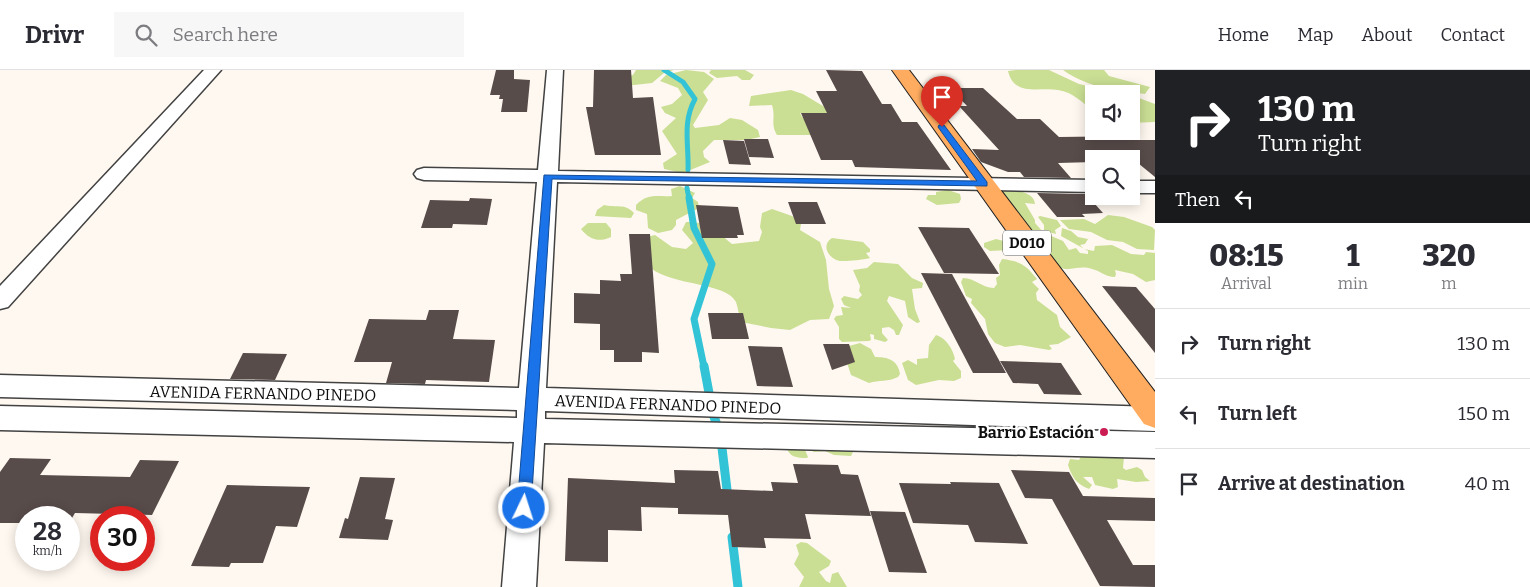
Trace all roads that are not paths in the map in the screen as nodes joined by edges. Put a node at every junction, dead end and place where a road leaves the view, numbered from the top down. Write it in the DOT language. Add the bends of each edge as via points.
graph roads {
  1 [pos="213,70"];
  2 [pos="555,70"];
  3 [pos="900,70"];
  4 [pos="424,174"];
  5 [pos="547,176"];
  6 [pos="984,184"];
  7 [pos="1085,186"];
  8 [pos="1140,187"];
  9 [pos="1155,187"];
  10 [pos="0,301"];
  11 [pos="0,386"];
  12 [pos="532,399"];
  13 [pos="1155,416"];
  14 [pos="0,418"];
  15 [pos="1155,420"];
  16 [pos="530,430"];
  17 [pos="1155,445"];
  18 [pos="519,587"];
  1 -- 10 [label="street"];
  2 -- 5 [label="street"];
  3 -- 6 [label="main road, D010"];
  4 -- 5 [label="street"];
  5 -- 6 [label="street"];
  5 -- 12 [label="street"];
  6 -- 7 [label="street"];
  6 -- 13 [label="main road, D010"];
  8 -- 9 [label="street"];
  11 -- 12 [label="street, AVENIDA FERNANDO PINEDO"];
  12 -- 15 [label="street, AVENIDA FERNANDO PINEDO"];
  12 -- 16 [label="street"];
  14 -- 16 [label="street, AVENIDA FERNANDO PINEDO"];
  16 -- 17 [label="street, AVENIDA FERNANDO PINEDO"];
  16 -- 18 [label="street"];
}
